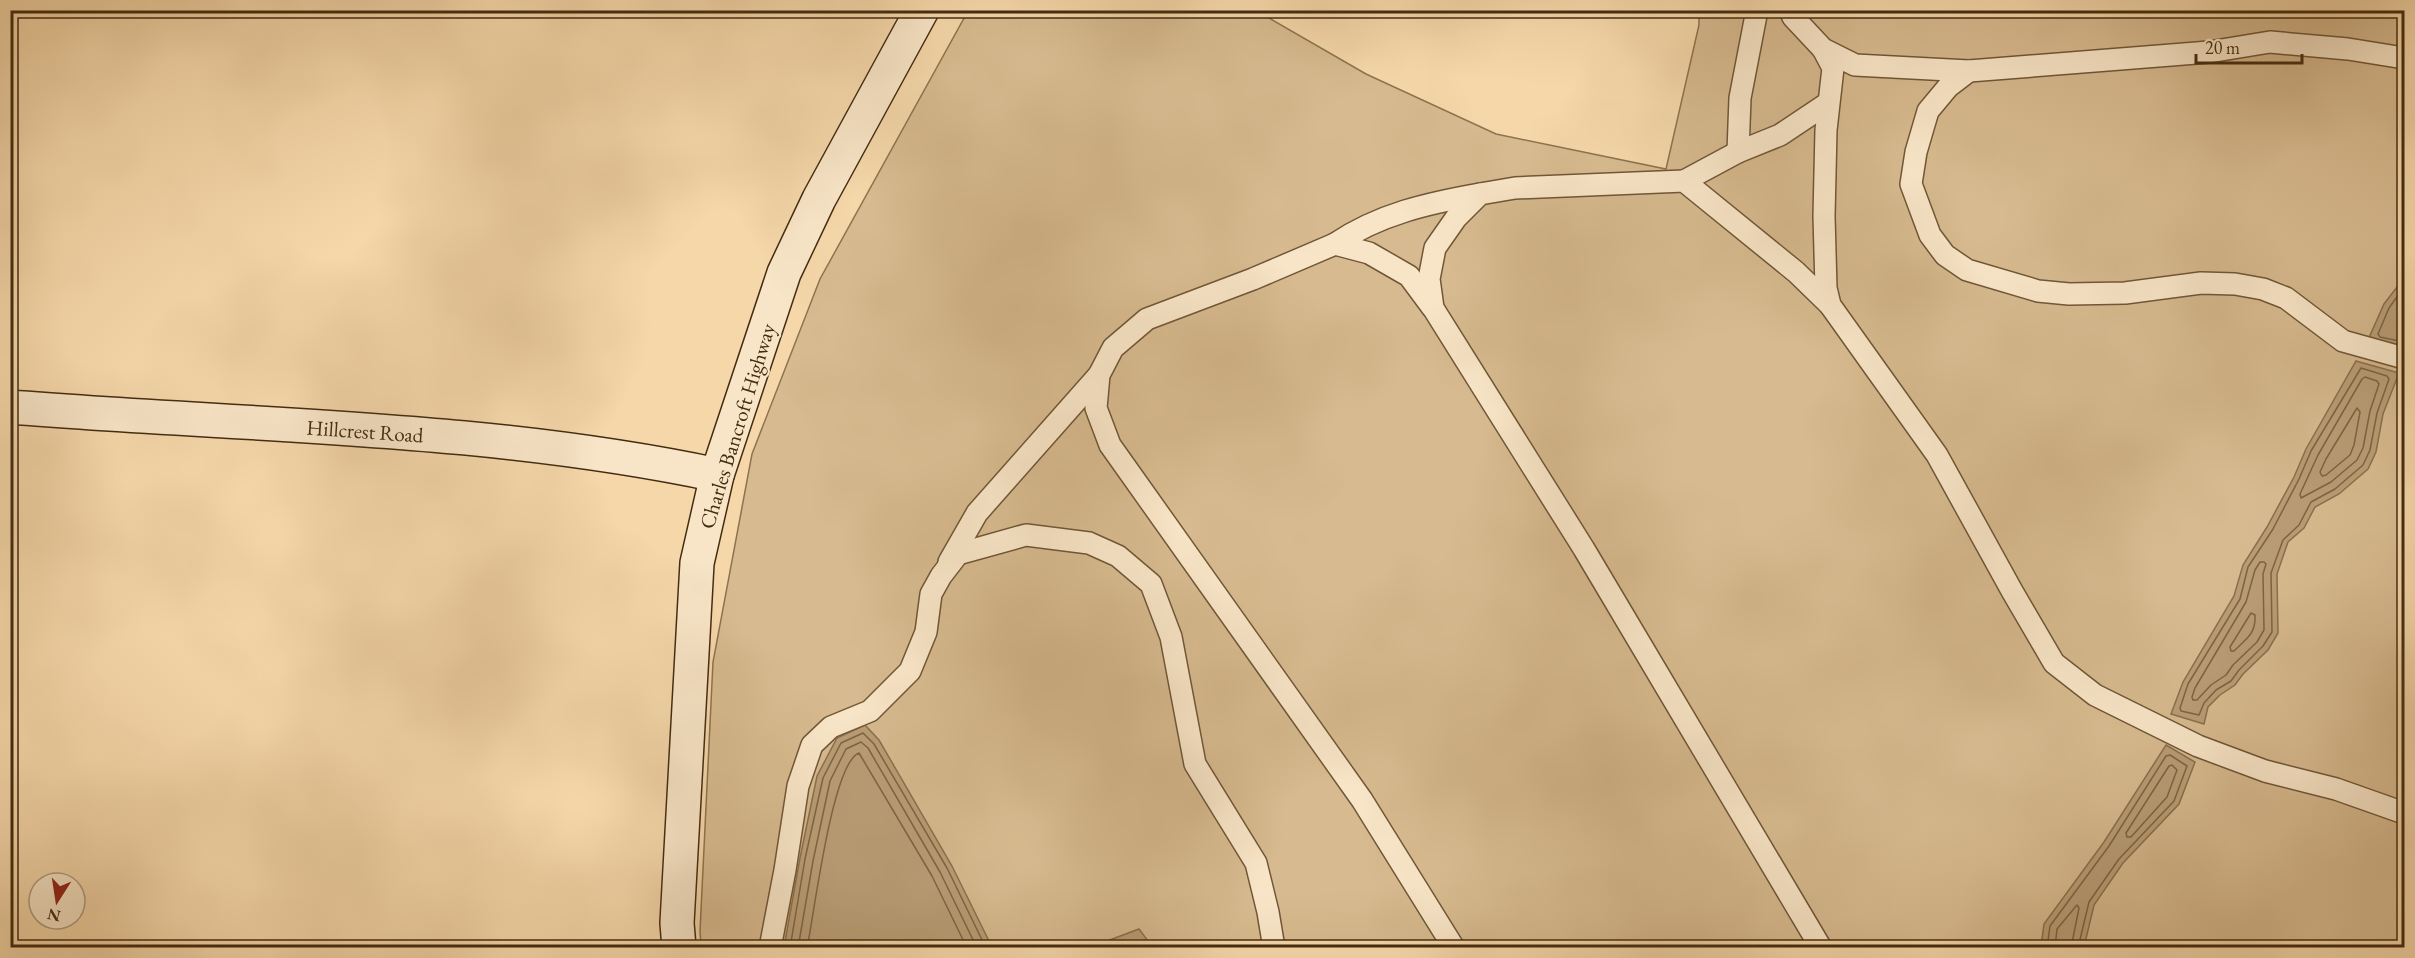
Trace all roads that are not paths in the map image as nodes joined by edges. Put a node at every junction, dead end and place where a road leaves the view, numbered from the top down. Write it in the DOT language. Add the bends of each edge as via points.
graph roads {
  1 [pos="922,10"];
  2 [pos="1757,10"];
  3 [pos="1790,10"];
  4 [pos="1823,49"];
  5 [pos="2404,58"];
  6 [pos="1969,71"];
  7 [pos="1828,103"];
  8 [pos="1738,152"];
  9 [pos="1684,181"];
  10 [pos="1480,194"];
  11 [pos="1335,243"];
  12 [pos="1830,305"];
  13 [pos="1433,308"];
  14 [pos="2404,358"];
  15 [pos="1099,375"];
  16 [pos="10,407"];
  17 [pos="717,475"];
  18 [pos="941,576"];
  19 [pos="2404,813"];
  20 [pos="679,948"];
  21 [pos="770,948"];
  22 [pos="1274,948"];
  23 [pos="1454,948"];
  24 [pos="1821,948"];
  1 -- 17 [label="main road, Charles Bancroft Highway" via="784,273"];
  2 -- 8 [label="lane" via="1740,98"];
  3 -- 4 [label="lane"];
  4 -- 6 [label="lane" via="1855,65"];
  4 -- 7 [label="lane" via="1833,68"];
  5 -- 6 [label="lane" via="2270,42 2209,52"];
  6 -- 14 [label="lane" via="1948,87 1928,111 1911,184 1930,235 1945,255 1968,270 2038,291 2125,293 2201,283 2263,289 2286,298 2343,341"];
  7 -- 8 [label="lane" via="1780,135"];
  7 -- 12 [label="lane" via="1824,216"];
  8 -- 9 [label="lane"];
  9 -- 10 [label="lane" via="1515,188"];
  9 -- 12 [label="lane" via="1796,272"];
  10 -- 11 [label="lane" via="1432,202 1390,215"];
  10 -- 13 [label="lane" via="1456,218 1435,248 1429,279"];
  11 -- 13 [label="lane" via="1369,253 1409,276"];
  11 -- 15 [label="lane" via="1147,319 1113,348"];
  12 -- 19 [label="lane" via="1937,455 2054,663 2095,695 2198,746 2265,771 2336,789"];
  13 -- 24 [label="lane" via="1584,549"];
  15 -- 18 [label="lane" via="977,513"];
  15 -- 23 [label="lane" via="1096,408 1110,445 1362,800"];
  16 -- 17 [label="main road, Hillcrest Road" via="384,432 582,450"];
  17 -- 20 [label="main road, Charles Bancroft Highway" via="697,563 677,923"];
  18 -- 21 [label="lane" via="931,594 926,632 910,671 870,711 831,727 812,745 798,786"];
  18 -- 22 [label="lane" via="958,554 1026,535 1089,543 1118,556 1151,584 1171,638 1195,764 1256,863"];
}
